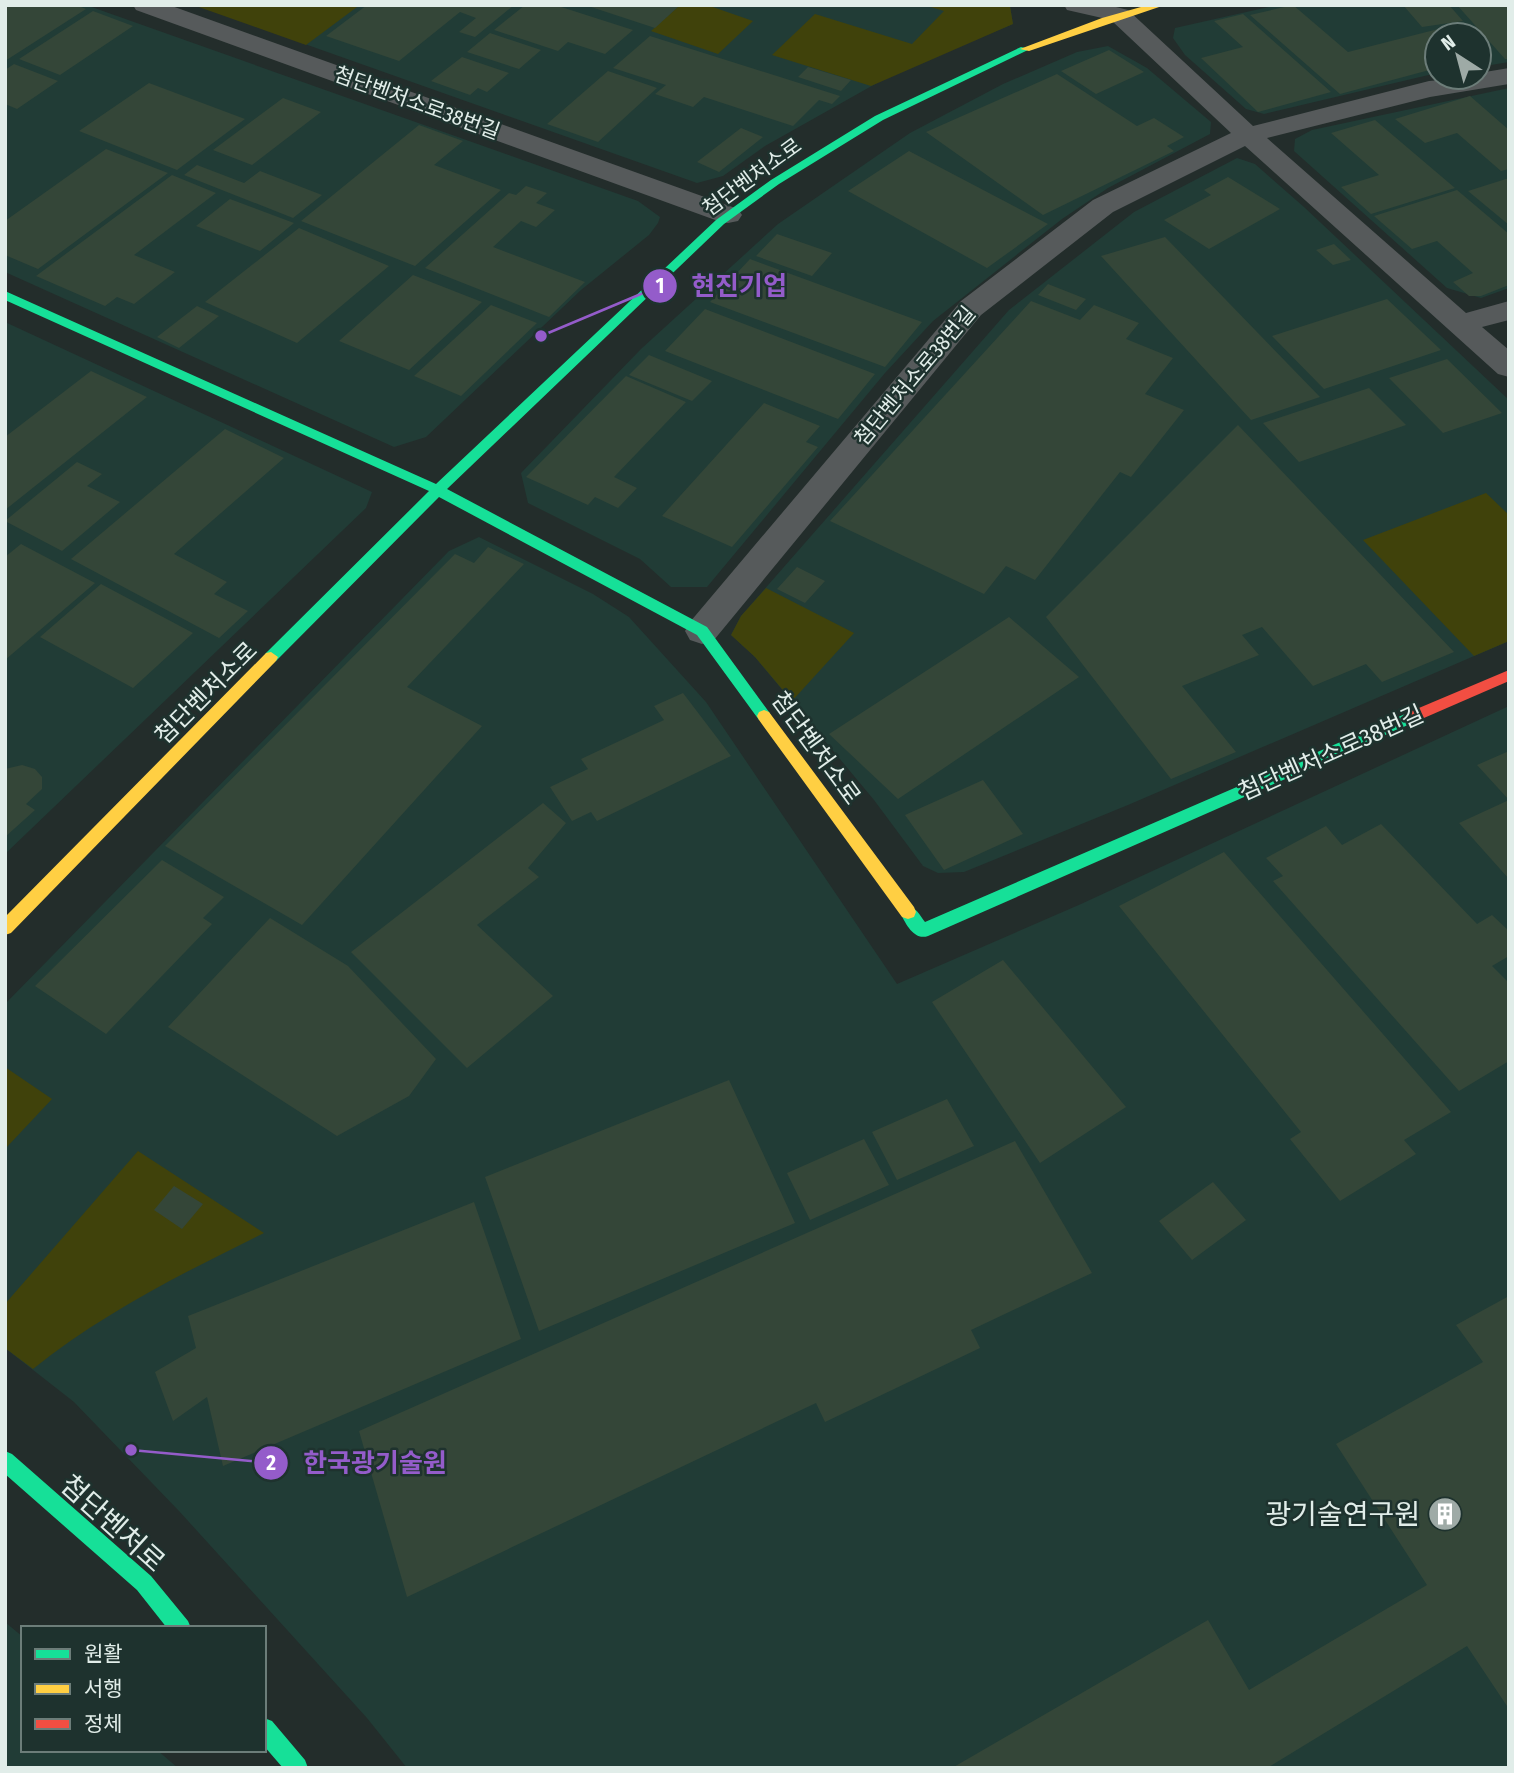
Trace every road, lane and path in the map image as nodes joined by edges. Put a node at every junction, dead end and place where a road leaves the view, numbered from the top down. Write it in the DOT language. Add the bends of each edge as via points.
graph roads {
  1 [pos="145,5"];
  2 [pos="1076,5"];
  3 [pos="1160,5"];
  4 [pos="1119,15"];
  5 [pos="1509,76"];
  6 [pos="1248,135"];
  7 [pos="728,215"];
  8 [pos="5,295"];
  9 [pos="1509,310"];
  10 [pos="1461,324"];
  11 [pos="1509,367"];
  12 [pos="438,490"];
  13 [pos="702,631"];
  14 [pos="1509,675"];
  15 [pos="5,928"];
  16 [pos="922,931"];
  17 [pos="5,1461"];
  18 [pos="179,1626"];
  19 [pos="266,1730"];
  20 [pos="297,1768"];
  1 -- 7 [label="street, 첨단벤처소로38번길"];
  2 -- 4 [label="street"];
  3 -- 4 [label="street, 첨단벤처소로"];
  4 -- 6 [label="street"];
  4 -- 7 [label="street, 첨단벤처소로" via="973,72 899,108"];
  5 -- 6 [label="street, 첨단벤처소로38번길" via="1429,89"];
  6 -- 10 [label="street"];
  6 -- 13 [label="street, 첨단벤처소로38번길" via="1102,206 971,307"];
  7 -- 12 [label="street, 첨단벤처소로"];
  8 -- 12 [label="street"];
  9 -- 10 [label="street"];
  10 -- 11 [label="street"];
  12 -- 13 [label="street, 첨단벤처소로"];
  12 -- 15 [label="street, 첨단벤처소로"];
  13 -- 16 [label="street, 첨단벤처소로"];
  14 -- 16 [label="street, 첨단벤처소로38번길"];
  17 -- 18 [label="street, 첨단벤처로" via="144,1583"];
  19 -- 20 [label="street"];
}
